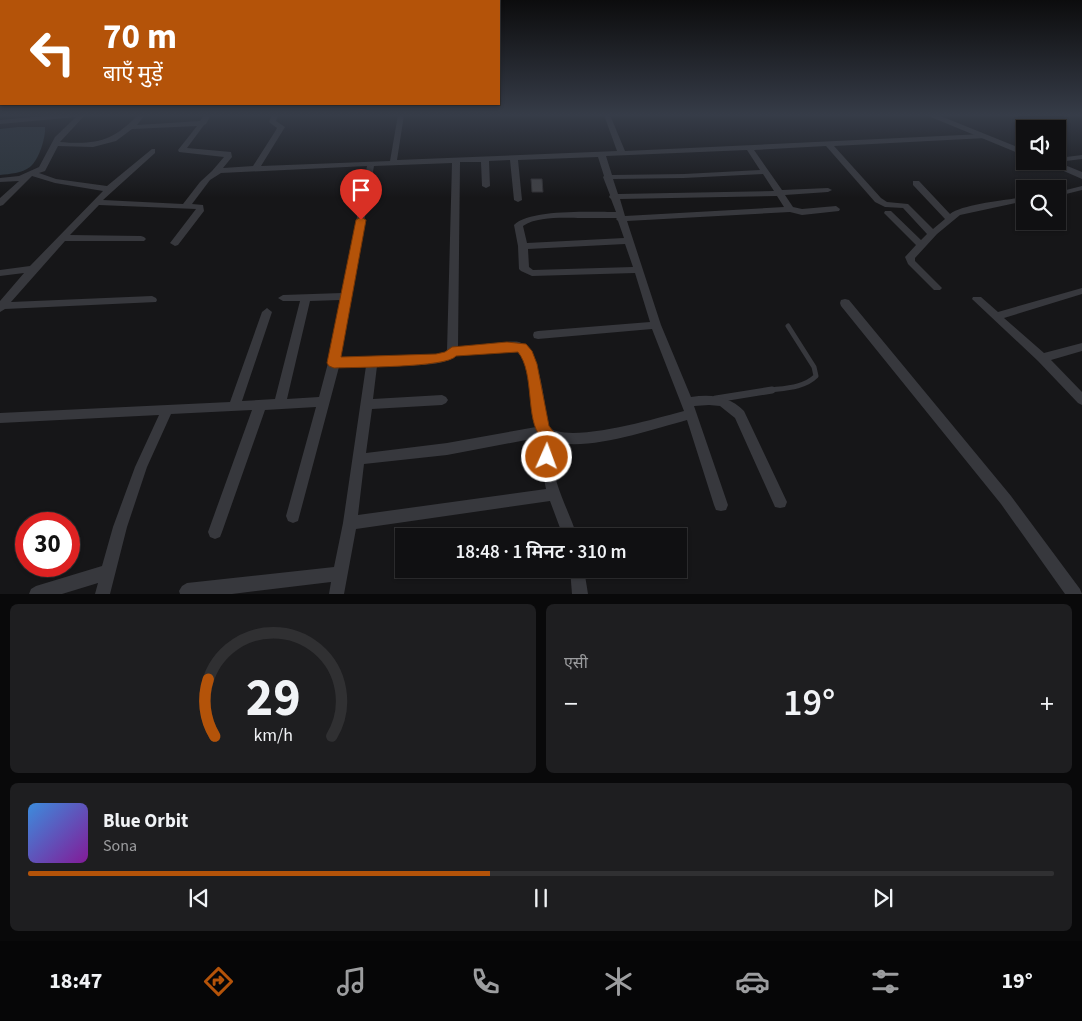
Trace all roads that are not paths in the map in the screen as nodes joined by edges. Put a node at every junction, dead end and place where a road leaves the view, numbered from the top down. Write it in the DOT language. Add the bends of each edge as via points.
graph roads {
  1 [pos="103,143"];
  2 [pos="188,143"];
  3 [pos="272,143"];
  4 [pos="397,143"];
  5 [pos="618,143"];
  6 [pos="868,143"];
  7 [pos="1000,143"];
  8 [pos="56,144"];
  9 [pos="829,145"];
  10 [pos="749,148"];
  11 [pos="1016,149"];
  12 [pos="152,151"];
  13 [pos="600,154"];
  14 [pos="622,154"];
  15 [pos="1082,157"];
  16 [pos="514,158"];
  17 [pos="485,159"];
  18 [pos="1066,159"];
  19 [pos="456,160"];
  20 [pos="372,163"];
  21 [pos="393,163"];
  22 [pos="1066,169"];
  23 [pos="255,170"];
  24 [pos="216,171"];
  25 [pos="765,172"];
  26 [pos="31,175"];
  27 [pos="1082,176"];
  28 [pos="607,177"];
  29 [pos="0,180"];
  30 [pos="916,183"];
  31 [pos="486,186"];
  32 [pos="1082,188"];
  33 [pos="108,189"];
  34 [pos="828,190"];
  35 [pos="1066,192"];
  36 [pos="780,194"];
  37 [pos="613,197"];
  38 [pos="518,200"];
  39 [pos="1016,201"];
  40 [pos="97,202"];
  41 [pos="0,203"];
  42 [pos="186,206"];
  43 [pos="790,209"];
  44 [pos="836,209"];
  45 [pos="888,213"];
  46 [pos="620,217"];
  47 [pos="949,218"];
  48 [pos="932,233"];
  49 [pos="62,238"];
  50 [pos="141,239"];
  51 [pos="628,241"];
  52 [pos="175,243"];
  53 [pos="921,245"];
  54 [pos="523,246"];
  55 [pos="33,269"];
  56 [pos="638,270"];
  57 [pos="0,273"];
  58 [pos="937,288"];
  59 [pos="1082,291"];
  60 [pos="346,296"];
  61 [pos="306,297"];
  62 [pos="283,298"];
  63 [pos="977,299"];
  64 [pos="152,300"];
  65 [pos="845,303"];
  66 [pos="1,307"];
  67 [pos="267,312"];
  68 [pos="998,316"];
  69 [pos="656,325"];
  70 [pos="788,326"];
  71 [pos="538,335"];
  72 [pos="1082,347"];
  73 [pos="452,352"];
  74 [pos="1042,358"];
  75 [pos="372,362"];
  76 [pos="334,363"];
  77 [pos="442,400"];
  78 [pos="713,400"];
  79 [pos="1082,400"];
  80 [pos="323,402"];
  81 [pos="687,402"];
  82 [pos="365,404"];
  83 [pos="280,405"];
  84 [pos="260,406"];
  85 [pos="234,407"];
  86 [pos="167,410"];
  87 [pos="691,414"];
  88 [pos="0,418"];
  89 [pos="547,433"];
  90 [pos="359,459"];
  91 [pos="554,494"];
  92 [pos="780,502"];
  93 [pos="721,505"];
  94 [pos="293,516"];
  95 [pos="350,523"];
  96 [pos="567,528"];
  97 [pos="215,532"];
  98 [pos="108,572"];
  99 [pos="340,574"];
  100 [pos="578,578"];
  101 [pos="187,591"];
  102 [pos="36,594"];
  103 [pos="102,594"];
  104 [pos="336,594"];
  105 [pos="580,594"];
  106 [pos="1075,594"];
  1 -- 8 [label="street" via="94,146"];
  2 -- 24 [label="street" via="182,150 228,154"];
  3 -- 23 [label="street"];
  4 -- 21 [label="street"];
  5 -- 14 [label="street"];
  6 -- 9 [label="street"];
  7 -- 11 [label="street"];
  8 -- 26 [label="street" via="44,166"];
  9 -- 10 [label="street"];
  9 -- 48 [label="street" via="880,202 905,206"];
  10 -- 14 [label="street"];
  10 -- 25 [label="street"];
  12 -- 33 [label="street"];
  13 -- 14 [label="street"];
  13 -- 16 [label="street"];
  13 -- 28 [label="street"];
  15 -- 18 [label="street"];
  16 -- 17 [label="street"];
  16 -- 38 [label="street"];
  17 -- 19 [label="street"];
  17 -- 31 [label="street"];
  19 -- 21 [label="street"];
  19 -- 73 [label="street"];
  20 -- 21 [label="street"];
  20 -- 23 [label="street"];
  20 -- 60 [label="street"];
  22 -- 27 [label="street"];
  23 -- 24 [label="street"];
  24 -- 42 [label="street"];
  25 -- 28 [label="street"];
  25 -- 36 [label="street"];
  26 -- 29 [label="street"];
  26 -- 33 [label="street"];
  26 -- 41 [label="street"];
  28 -- 37 [label="street"];
  30 -- 47 [label="street"];
  32 -- 35 [label="street"];
  33 -- 40 [label="street"];
  34 -- 36 [label="street"];
  36 -- 37 [label="street"];
  36 -- 43 [label="street"];
  37 -- 46 [label="street"];
  39 -- 47 [label="street" via="970,209"];
  40 -- 42 [label="street"];
  40 -- 49 [label="street"];
  42 -- 52 [label="street" via="201,210"];
  43 -- 44 [label="street" via="802,212"];
  43 -- 46 [label="street"];
  45 -- 53 [label="street"];
  46 -- 51 [label="street"];
  46 -- 54 [label="street" via="562,216 523,220 518,225"];
  47 -- 48 [label="street"];
  48 -- 53 [label="street"];
  49 -- 50 [label="street"];
  49 -- 55 [label="street"];
  51 -- 54 [label="street"];
  51 -- 56 [label="street"];
  53 -- 58 [label="street" via="910,259"];
  54 -- 56 [label="street" via="523,266 528,272"];
  55 -- 57 [label="street"];
  55 -- 66 [label="street"];
  56 -- 69 [label="street"];
  59 -- 68 [label="street"];
  60 -- 61 [label="street"];
  60 -- 76 [label="street"];
  61 -- 62 [label="street"];
  61 -- 83 [label="street"];
  63 -- 68 [label="street"];
  64 -- 66 [label="street"];
  65 -- 106 [label="street" via="1006,500"];
  67 -- 85 [label="street"];
  68 -- 74 [label="street"];
  69 -- 71 [label="street"];
  69 -- 81 [label="street"];
  70 -- 78 [label="lane" via="814,367 814,378 803,385"];
  72 -- 74 [label="street"];
  73 -- 75 [label="street" via="444,358"];
  73 -- 89 [label="street" via="512,346 524,350 531,364"];
  74 -- 79 [label="street"];
  75 -- 76 [label="street"];
  75 -- 82 [label="street"];
  76 -- 80 [label="street"];
  77 -- 82 [label="street"];
  78 -- 81 [label="street"];
  78 -- 92 [label="street" via="726,402 740,415"];
  80 -- 83 [label="street"];
  80 -- 94 [label="street"];
  81 -- 87 [label="street"];
  82 -- 90 [label="street"];
  83 -- 84 [label="street"];
  84 -- 85 [label="street"];
  84 -- 97 [label="street"];
  85 -- 86 [label="street"];
  86 -- 88 [label="street"];
  86 -- 98 [label="street" via="141,468"];
  87 -- 89 [label="street" via="592,436 575,438"];
  87 -- 93 [label="street"];
  89 -- 90 [label="street"];
  89 -- 91 [label="street" via="546,450"];
  90 -- 95 [label="street"];
  91 -- 95 [label="street"];
  91 -- 96 [label="street"];
  95 -- 99 [label="street"];
  98 -- 102 [label="street"];
  98 -- 103 [label="street"];
  99 -- 101 [label="street"];
  99 -- 104 [label="street"];
  100 -- 105 [label="street"];
}
